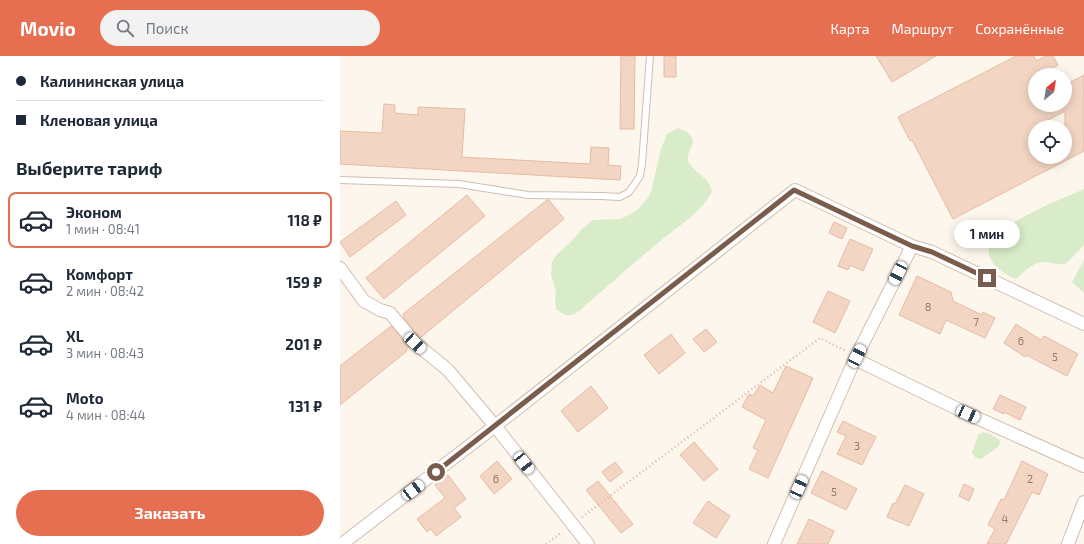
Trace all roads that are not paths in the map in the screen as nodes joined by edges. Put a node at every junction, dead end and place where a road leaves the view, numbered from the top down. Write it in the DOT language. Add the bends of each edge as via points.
graph roads {
  1 [pos="650,56"];
  2 [pos="340,180"];
  3 [pos="912,246"];
  4 [pos="340,268"];
  5 [pos="1084,324"];
  6 [pos="856,358"];
  7 [pos="495,426"];
  8 [pos="1084,466"];
  9 [pos="1084,502"];
  10 [pos="342,544"];
  11 [pos="588,544"];
  12 [pos="774,544"];
  13 [pos="1068,544"];
  1 -- 2 [label="lane" via="640,176 629,192 620,198 528,195 459,184"];
  3 -- 5 [label="street" via="932,252"];
  3 -- 6 [label="street"];
  3 -- 7 [label="street" via="794,190"];
  4 -- 7 [label="street" via="364,301 390,313 415,343 448,370"];
  6 -- 8 [label="street" via="968,414"];
  6 -- 12 [label="street"];
  7 -- 10 [label="street"];
  7 -- 11 [label="street"];
  9 -- 13 [label="street"];
}
